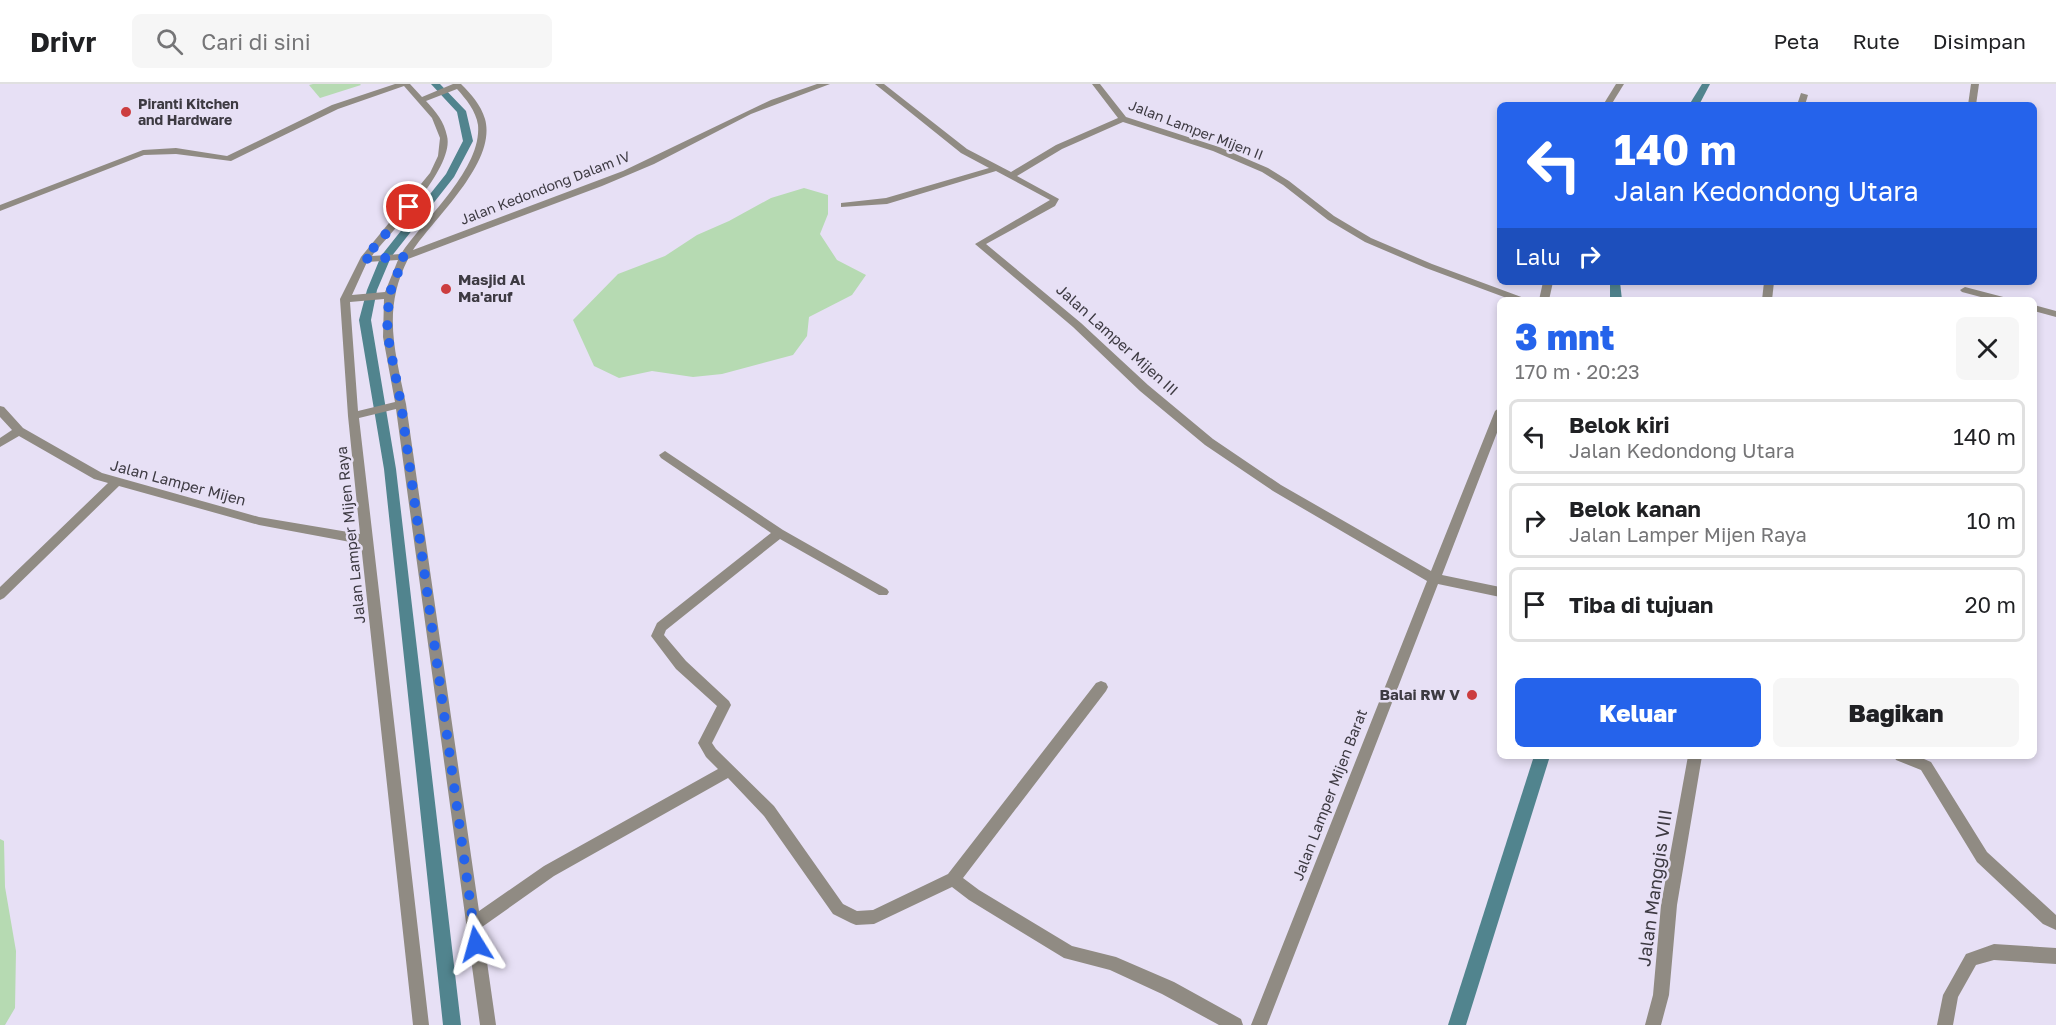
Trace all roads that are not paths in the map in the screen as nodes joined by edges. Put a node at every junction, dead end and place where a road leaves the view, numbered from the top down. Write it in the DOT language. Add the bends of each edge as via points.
graph roads {
  1 [pos="405,84"];
  2 [pos="826,84"];
  3 [pos="879,84"];
  4 [pos="1096,84"];
  5 [pos="1620,84"];
  6 [pos="1975,84"];
  7 [pos="455,86"];
  8 [pos="1804,95"];
  9 [pos="426,98"];
  10 [pos="1609,102"];
  11 [pos="1802,102"];
  12 [pos="1972,102"];
  13 [pos="1123,119"];
  14 [pos="997,168"];
  15 [pos="1012,175"];
  16 [pos="844,205"];
  17 [pos="0,208"];
  18 [pos="400,257"];
  19 [pos="364,259"];
  20 [pos="1966,290"];
  21 [pos="385,295"];
  22 [pos="1513,297"];
  23 [pos="1993,297"];
  24 [pos="345,299"];
  25 [pos="2037,309"];
  26 [pos="2056,314"];
  27 [pos="401,404"];
  28 [pos="0,410"];
  29 [pos="353,416"];
  30 [pos="1497,418"];
  31 [pos="19,431"];
  32 [pos="0,443"];
  33 [pos="665,455"];
  34 [pos="116,482"];
  35 [pos="779,533"];
  36 [pos="366,540"];
  37 [pos="1433,578"];
  38 [pos="1497,591"];
  39 [pos="883,592"];
  40 [pos="0,595"];
  41 [pos="1101,687"];
  42 [pos="1694,759"];
  43 [pos="1927,761"];
  44 [pos="729,770"];
  45 [pos="953,879"];
  46 [pos="2056,923"];
  47 [pos="473,924"];
  48 [pos="2056,956"];
  49 [pos="421,1025"];
  50 [pos="488,1025"];
  51 [pos="1235,1025"];
  52 [pos="1258,1025"];
  53 [pos="1653,1025"];
  54 [pos="1945,1025"];
  1 -- 9 [label="street, Jalan Lamper Mijen Raya"];
  1 -- 17 [label="street" via="335,107 228,159 176,151 143,153"];
  2 -- 18 [label="street, Jalan Kedondong Dalam IV" via="787,91 628,172"];
  3 -- 14 [label="street, Jalan Lamper Mijen III" via="964,151"];
  4 -- 13 [label="street, Jalan Lamper Mijen II"];
  5 -- 10 [label="street"];
  6 -- 12 [label="street"];
  7 -- 9 [label="street"];
  7 -- 18 [label="street" via="477,109 483,128 476,154 460,183"];
  8 -- 11 [label="street"];
  9 -- 19 [label="street, Jalan Lamper Mijen Raya" via="444,138 442,156 434,174"];
  13 -- 15 [label="street" via="1059,147"];
  13 -- 22 [label="street, Jalan Lamper Mijen II" via="1216,149 1265,170 1368,240"];
  14 -- 15 [label="street, Jalan Lamper Mijen III"];
  14 -- 16 [label="street" via="887,201"];
  15 -- 37 [label="street, Jalan Lamper Mijen III" via="1055,199 983,240 983,248 1209,442 1277,488"];
  18 -- 19 [label="street"];
  18 -- 21 [label="street"];
  19 -- 24 [label="street, Jalan Lamper Mijen Raya"];
  20 -- 23 [label="street"];
  21 -- 24 [label="street"];
  21 -- 27 [label="street" via="387,332"];
  24 -- 29 [label="street, Jalan Lamper Mijen Raya"];
  25 -- 26 [label="street"];
  27 -- 29 [label="street"];
  27 -- 47 [label="street"];
  28 -- 31 [label="street, Jalan Lamper Mijen"];
  29 -- 36 [label="street, Jalan Lamper Mijen Raya"];
  30 -- 37 [label="street, Jalan Lamper Mijen Barat"];
  31 -- 32 [label="street"];
  31 -- 34 [label="street, Jalan Lamper Mijen" via="98,476"];
  33 -- 35 [label="street"];
  34 -- 36 [label="street, Jalan Lamper Mijen" via="259,521"];
  34 -- 40 [label="street"];
  35 -- 39 [label="street"];
  35 -- 44 [label="street" via="661,627 657,636 724,705 705,743"];
  36 -- 49 [label="street, Jalan Lamper Mijen Raya"];
  37 -- 38 [label="street, Jalan Lamper Mijen III"];
  37 -- 52 [label="street, Jalan Lamper Mijen Barat"];
  41 -- 45 [label="street"];
  42 -- 53 [label="street, Jalan Manggis VIII" via="1669,905 1661,995"];
  43 -- 46 [label="street" via="1982,857"];
  44 -- 45 [label="street" via="770,811 838,909 856,918 874,917"];
  44 -- 47 [label="street" via="549,872"];
  45 -- 51 [label="street" via="1069,954 1110,962"];
  47 -- 50 [label="street"];
  48 -- 54 [label="street" via="1994,952 1971,959 1951,995"];
}
